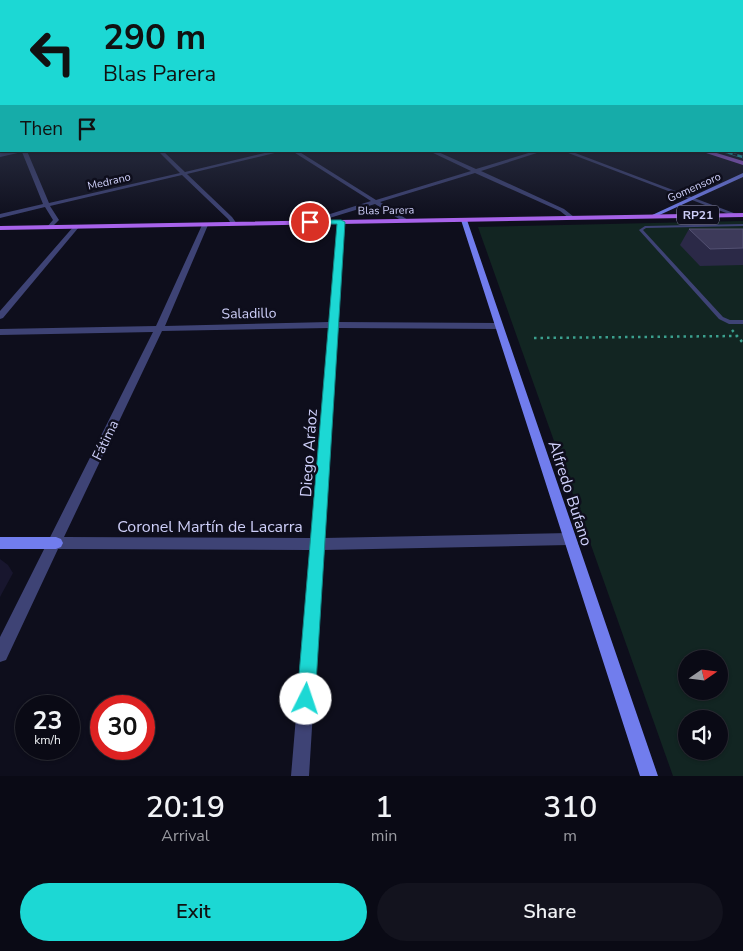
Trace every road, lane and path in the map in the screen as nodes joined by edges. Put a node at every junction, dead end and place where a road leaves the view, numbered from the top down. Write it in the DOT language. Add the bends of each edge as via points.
graph roads {
  1 [pos="17,152"];
  2 [pos="23,152"];
  3 [pos="161,152"];
  4 [pos="277,152"];
  5 [pos="296,152"];
  6 [pos="433,152"];
  7 [pos="538,152"];
  8 [pos="568,152"];
  9 [pos="706,152"];
  10 [pos="0,155"];
  11 [pos="743,163"];
  12 [pos="474,171"];
  13 [pos="184,174"];
  14 [pos="743,175"];
  15 [pos="695,198"];
  16 [pos="374,201"];
  17 [pos="47,206"];
  18 [pos="740,215"];
  19 [pos="0,216"];
  20 [pos="653,216"];
  21 [pos="571,217"];
  22 [pos="464,220"];
  23 [pos="406,221"];
  24 [pos="310,222"];
  25 [pos="341,222"];
  26 [pos="234,224"];
  27 [pos="743,224"];
  28 [pos="205,225"];
  29 [pos="76,227"];
  30 [pos="0,228"];
  31 [pos="50,228"];
  32 [pos="0,316"];
  33 [pos="743,322"];
  34 [pos="332,325"];
  35 [pos="499,326"];
  36 [pos="159,329"];
  37 [pos="0,332"];
  38 [pos="737,336"];
  39 [pos="534,338"];
  40 [pos="569,539"];
  41 [pos="0,543"];
  42 [pos="56,543"];
  43 [pos="318,544"];
  44 [pos="0,654"];
  45 [pos="300,776"];
  46 [pos="649,776"];
  1 -- 10 [label="street"];
  2 -- 17 [label="street"];
  3 -- 13 [label="street"];
  4 -- 13 [label="street, Medrano"];
  5 -- 16 [label="street"];
  6 -- 12 [label="street"];
  7 -- 12 [label="street"];
  8 -- 15 [label="street"];
  9 -- 11 [label="main road"];
  12 -- 16 [label="street"];
  12 -- 21 [label="street"];
  13 -- 17 [label="street, Medrano"];
  13 -- 26 [label="street"];
  14 -- 15 [label="street, Gomensoro"];
  15 -- 18 [label="street"];
  15 -- 20 [label="street, Gomensoro"];
  16 -- 23 [label="street"];
  16 -- 24 [label="street"];
  17 -- 19 [label="street, Medrano"];
  17 -- 31 [label="street" via="56,220"];
  18 -- 20 [label="main road, Blas Parera / RP21"];
  20 -- 21 [label="main road, Blas Parera / RP21"];
  21 -- 22 [label="main road, Blas Parera / RP21"];
  22 -- 23 [label="main road, Blas Parera / RP21"];
  22 -- 35 [label="street, Alfredo Bufano"];
  23 -- 25 [label="main road, Blas Parera / RP21"];
  24 -- 25 [label="main road, Blas Parera / RP21"];
  24 -- 26 [label="main road, Blas Parera / RP21"];
  25 -- 34 [label="street, Diego Aráoz"];
  26 -- 28 [label="main road, Blas Parera / RP21"];
  27 -- 33 [label="lane" via="641,230 722,318 729,322"];
  28 -- 29 [label="main road, Blas Parera / RP21"];
  28 -- 36 [label="street, Fátima"];
  29 -- 31 [label="main road, Blas Parera / RP21"];
  29 -- 32 [label="street"];
  30 -- 31 [label="main road, Blas Parera / RP21"];
  34 -- 35 [label="street, Saladillo"];
  34 -- 36 [label="street, Saladillo"];
  34 -- 43 [label="street, Diego Aráoz"];
  35 -- 40 [label="street, Alfredo Bufano"];
  36 -- 37 [label="street, Saladillo"];
  36 -- 42 [label="street, Fátima"];
  38 -- 39 [label="path"];
  40 -- 43 [label="street, Coronel Martín de Lacarra"];
  40 -- 46 [label="street, Alfredo Bufano"];
  41 -- 42 [label="street, Coronel Martín de Lacarra"];
  42 -- 43 [label="street, Coronel Martín de Lacarra"];
  42 -- 44 [label="street, Fátima"];
  43 -- 45 [label="street, Diego Aráoz"];
}
